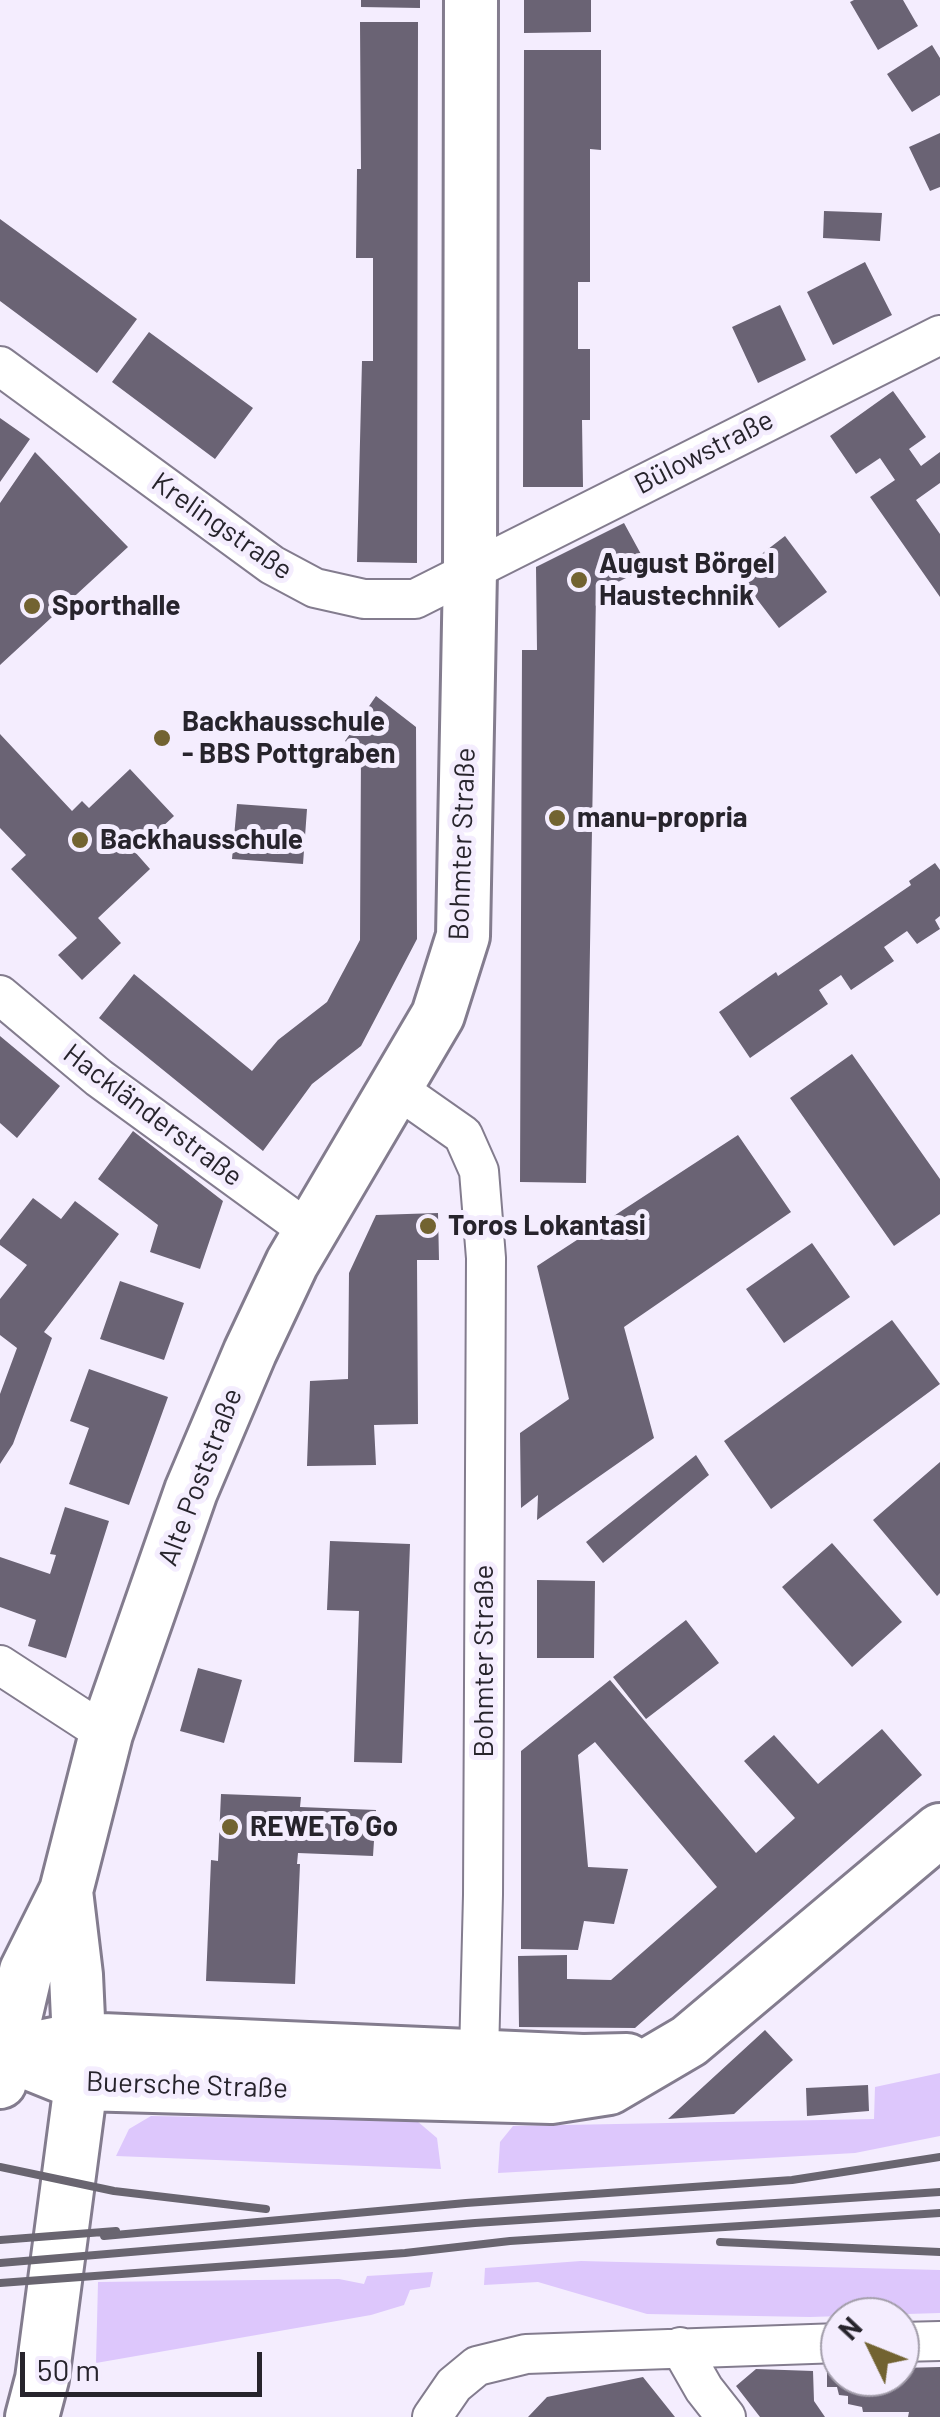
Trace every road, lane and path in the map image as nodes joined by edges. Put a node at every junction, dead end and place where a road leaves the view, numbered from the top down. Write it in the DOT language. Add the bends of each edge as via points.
graph roads {
  1 [pos="470,0"];
  2 [pos="940,335"];
  3 [pos="0,366"];
  4 [pos="470,571"];
  5 [pos="0,995"];
  6 [pos="396,1088"];
  7 [pos="309,1231"];
  8 [pos="0,1665"];
  9 [pos="106,1734"];
  10 [pos="940,1830"];
  11 [pos="66,1891"];
  12 [pos="478,2056"];
  13 [pos="667,2056"];
  14 [pos="80,2061"];
  15 [pos="3,2068"];
  16 [pos="820,2344"];
  17 [pos="680,2347"];
  18 [pos="32,2417"];
  19 [pos="432,2417"];
  20 [pos="726,2417"];
  1 -- 4 [label="main road, Bohmter Straße"];
  2 -- 4 [label="street, Bülowstraße"];
  3 -- 4 [label="street, Krelingstraße" via="272,565 314,588 364,599 415,599"];
  4 -- 6 [label="main road, Bohmter Straße" via="463,936 438,1015"];
  5 -- 7 [label="street, Hackländerstraße" via="99,1078"];
  6 -- 7 [label="main road, Alte Poststraße"];
  6 -- 12 [label="street, Bohmter Straße" via="463,1136 478,1172 486,1258"];
  7 -- 9 [label="main road, Alte Poststraße" via="190,1491"];
  8 -- 9 [label="street"];
  9 -- 11 [label="main road, Alte Poststraße"];
  10 -- 13 [label="main road, Buersche Straße"];
  11 -- 14 [label="main road, Alte Poststraße"];
  11 -- 15 [label="main road, Alte Poststraße" via="26,1970"];
  12 -- 13 [label="main road, Buersche Straße"];
  12 -- 14 [label="main road, Buersche Straße"];
  13 -- 14 [label="main road, Buersche Straße" via="609,2088 550,2097"];
  14 -- 15 [label="main road, Buersche Straße"];
  14 -- 18 [label="main road, Alte Poststraße"];
  16 -- 17 [label="street"];
  17 -- 19 [label="street" via="526,2354 477,2366"];
  17 -- 20 [label="street"];
}
